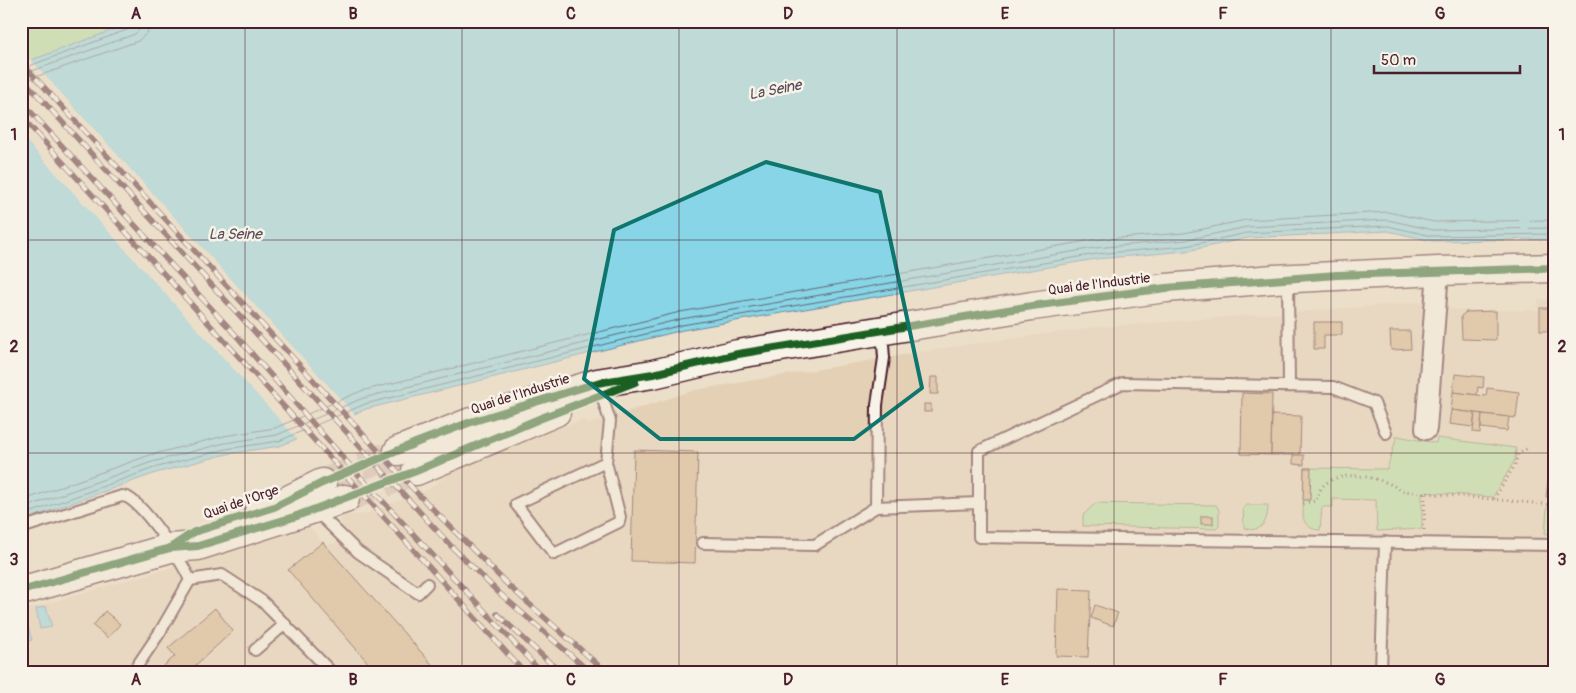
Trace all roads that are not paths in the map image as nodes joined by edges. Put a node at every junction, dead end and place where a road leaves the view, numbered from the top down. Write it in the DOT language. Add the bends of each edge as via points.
graph roads {
  1 [pos="1555,268"];
  2 [pos="1438,271"];
  3 [pos="1288,278"];
  4 [pos="882,330"];
  5 [pos="1288,386"];
  6 [pos="599,389"];
  7 [pos="1426,429"];
  8 [pos="1386,433"];
  9 [pos="398,451"];
  10 [pos="606,462"];
  11 [pos="416,471"];
  12 [pos="322,483"];
  13 [pos="345,499"];
  14 [pos="980,503"];
  15 [pos="876,507"];
  16 [pos="315,510"];
  17 [pos="21,528"];
  18 [pos="1385,542"];
  19 [pos="703,543"];
  20 [pos="1555,545"];
  21 [pos="170,548"];
  22 [pos="190,580"];
  23 [pos="427,584"];
  24 [pos="21,591"];
  25 [pos="285,624"];
  26 [pos="255,650"];
  27 [pos="1384,671"];
  28 [pos="133,672"];
  29 [pos="330,672"];
  1 -- 2 [label="main road, Quai de l'Industrie"];
  2 -- 3 [label="main road, Quai de l'Industrie"];
  2 -- 7 [label="street"];
  3 -- 4 [label="main road, Quai de l'Industrie" via="1118,294"];
  3 -- 5 [label="lane"];
  4 -- 6 [label="main road, Quai de l'Industrie" via="738,354"];
  4 -- 15 [label="lane" via="884,358 877,405"];
  5 -- 8 [label="lane" via="1334,387 1374,403"];
  5 -- 14 [label="lane" via="1123,383 979,451"];
  6 -- 9 [label="main road, Quai de l'Industrie" via="471,422"];
  6 -- 10 [label="lane" via="610,421"];
  6 -- 11 [label="main road, Quai de l'Industrie" via="539,419"];
  10 -- 10 [label="lane" via="516,504 554,554 620,522"];
  12 -- 21 [label="main road, Quai de l'Orge" via="274,507 194,532"];
  13 -- 16 [label="main road, Quai de l'Orge"];
  14 -- 15 [label="lane"];
  14 -- 18 [label="lane" via="979,537"];
  15 -- 19 [label="lane" via="816,545"];
  16 -- 21 [label="main road, Quai de l'Orge" via="198,546"];
  16 -- 23 [label="lane" via="358,552 418,594"];
  17 -- 21 [label="lane" via="122,496 132,499"];
  18 -- 20 [label="lane"];
  18 -- 27 [label="lane"];
  21 -- 22 [label="lane"];
  21 -- 24 [label="main road, Quai de l'Orge"];
  22 -- 25 [label="lane" via="222,575 262,601"];
  22 -- 28 [label="lane"];
  25 -- 26 [label="lane"];
  25 -- 29 [label="lane"];
}
